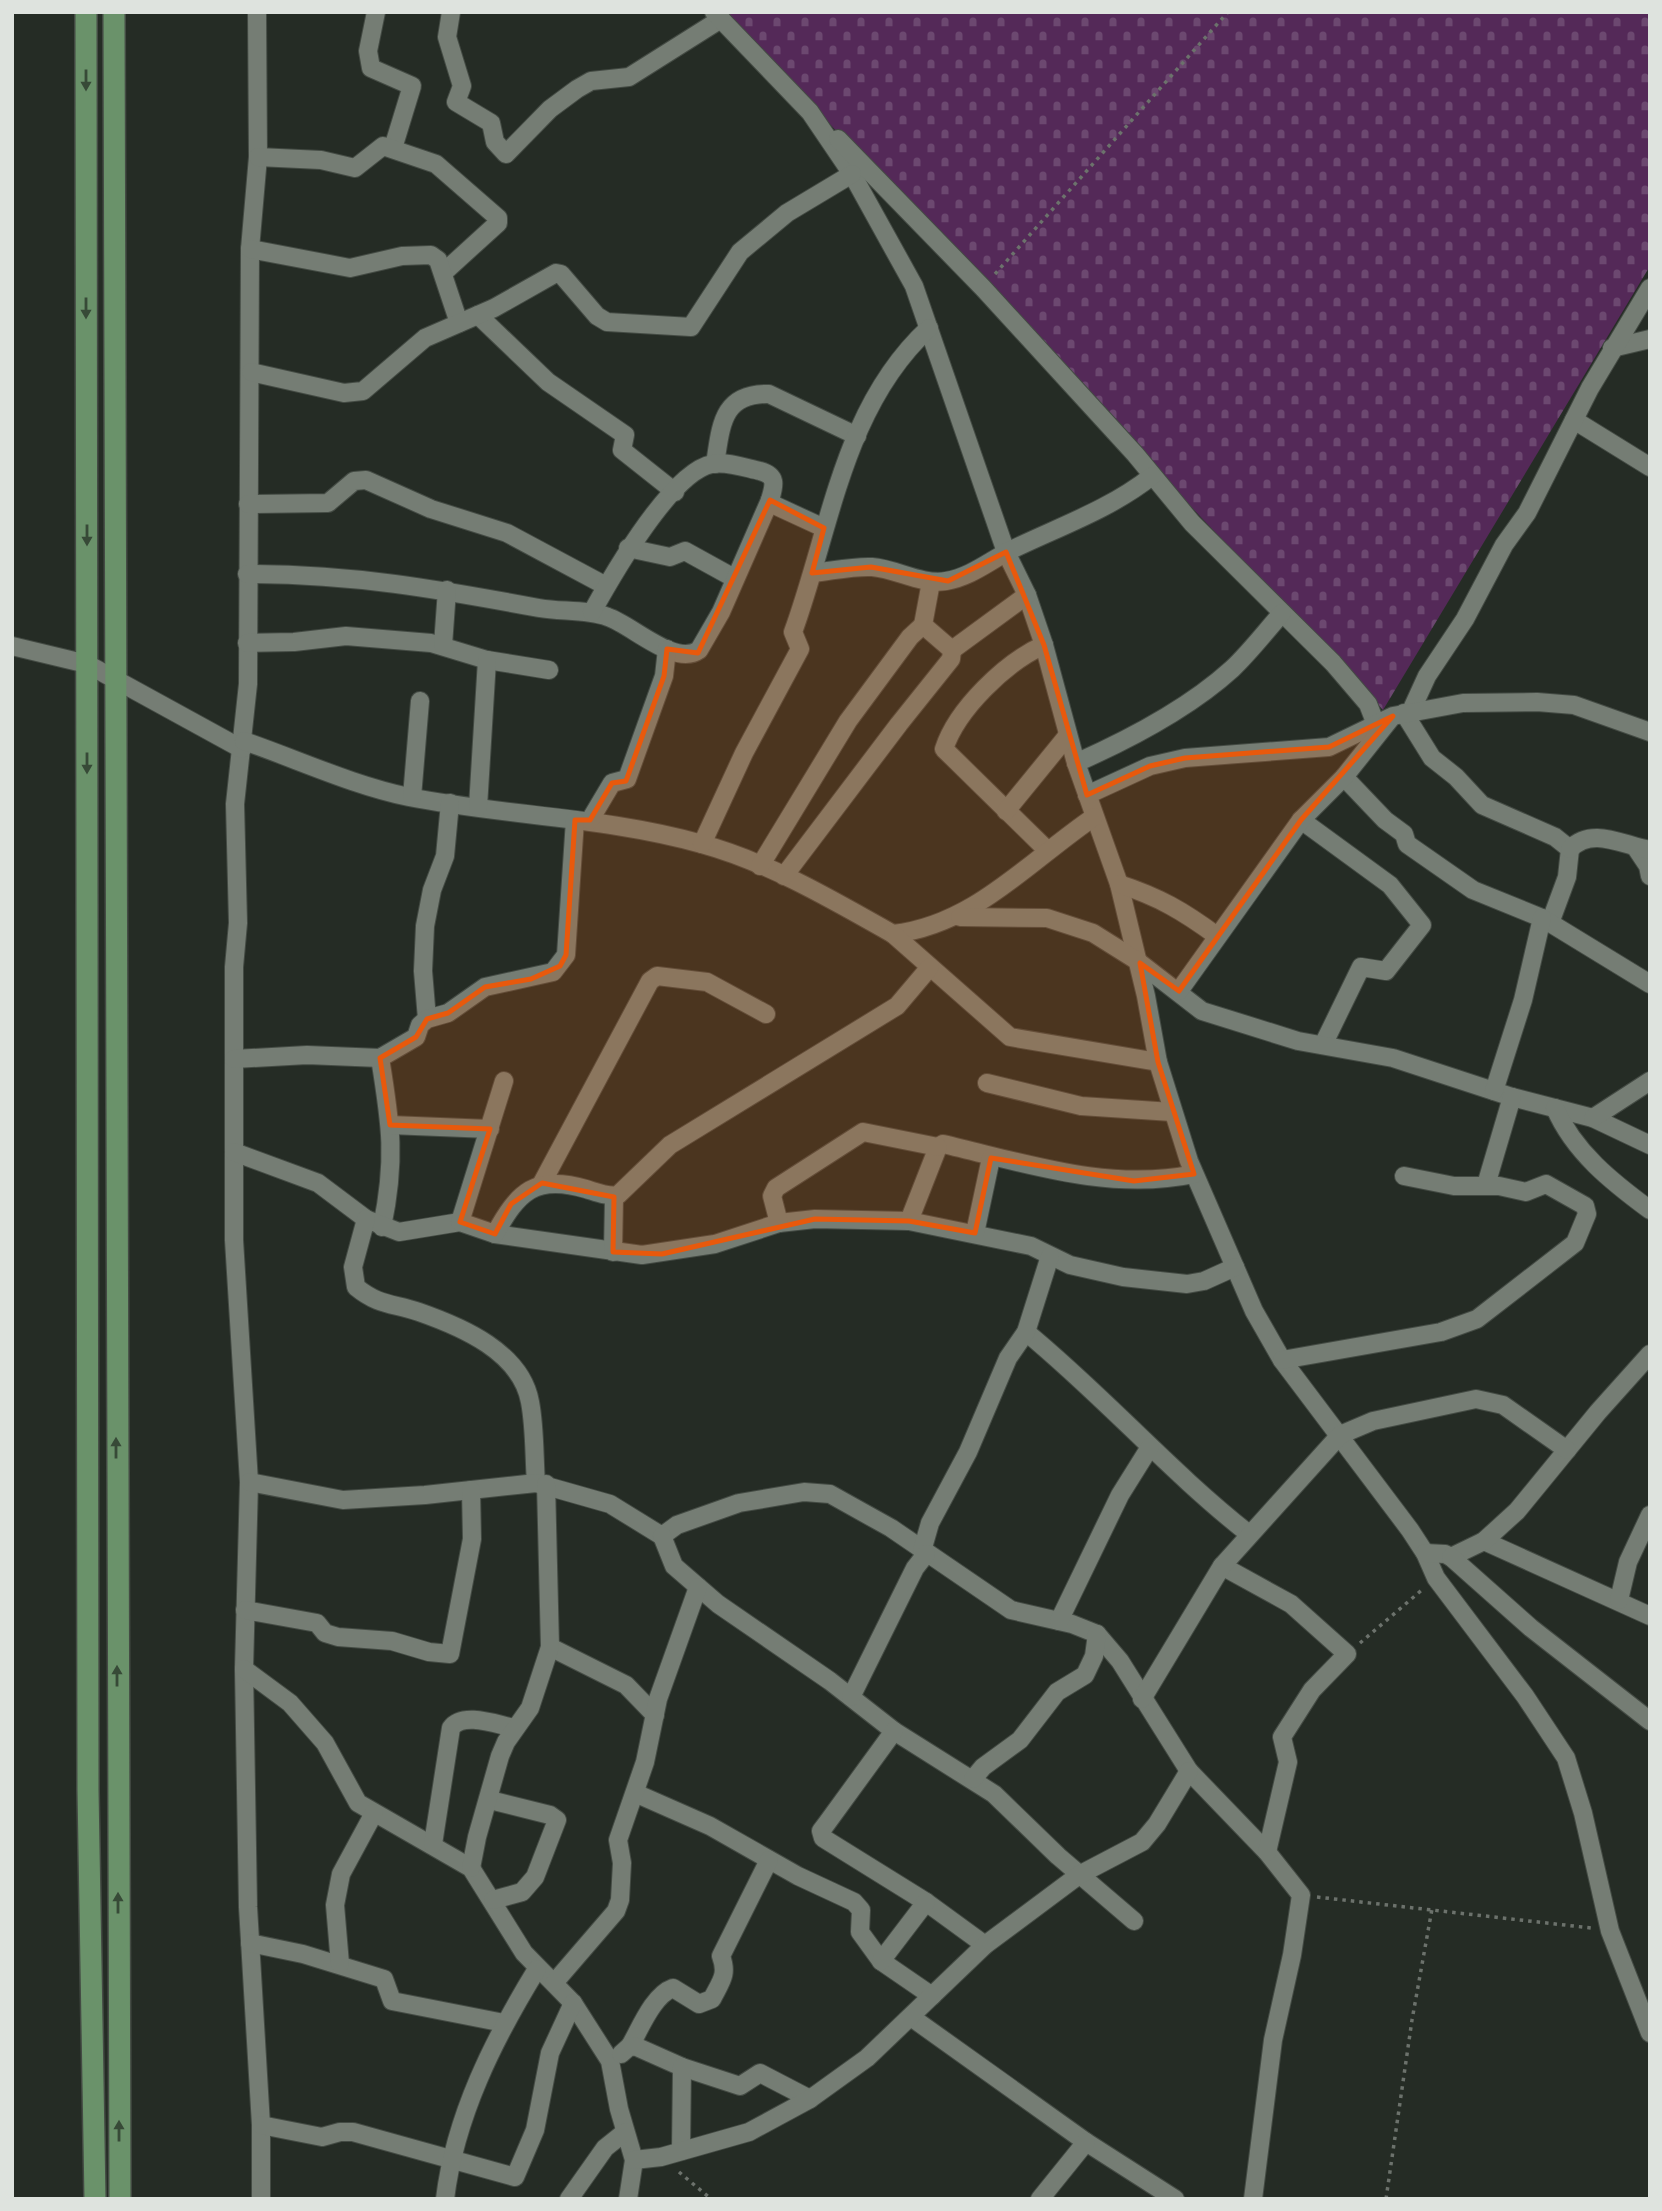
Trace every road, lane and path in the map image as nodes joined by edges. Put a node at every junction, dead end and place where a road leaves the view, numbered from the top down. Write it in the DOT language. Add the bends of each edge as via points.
graph roads {
  1 [pos="86,12"];
  2 [pos="114,12"];
  3 [pos="257,12"];
  4 [pos="376,12"];
  5 [pos="451,12"];
  6 [pos="1228,12"];
  7 [pos="717,16"];
  8 [pos="810,112"];
  9 [pos="393,148"];
  10 [pos="258,157"];
  11 [pos="852,174"];
  12 [pos="250,249"];
  13 [pos="443,273"];
  14 [pos="983,288"];
  15 [pos="1650,288"];
  16 [pos="478,315"];
  17 [pos="459,323"];
  18 [pos="929,328"];
  19 [pos="1650,339"];
  20 [pos="1612,348"];
  21 [pos="251,372"];
  22 [pos="1574,420"];
  23 [pos="857,436"];
  24 [pos="715,464"];
  25 [pos="1650,467"];
  26 [pos="1152,476"];
  27 [pos="675,492"];
  28 [pos="769,500"];
  29 [pos="248,504"];
  30 [pos="824,528"];
  31 [pos="628,548"];
  32 [pos="1006,552"];
  33 [pos="813,573"];
  34 [pos="247,574"];
  35 [pos="734,578"];
  36 [pos="931,582"];
  37 [pos="607,586"];
  38 [pos="447,590"];
  39 [pos="1027,596"];
  40 [pos="592,612"];
  41 [pos="1282,613"];
  42 [pos="923,625"];
  43 [pos="16,643"];
  44 [pos="247,643"];
  45 [pos="443,645"];
  46 [pos="1044,645"];
  47 [pos="667,649"];
  48 [pos="952,650"];
  49 [pos="487,660"];
  50 [pos="87,664"];
  51 [pos="549,670"];
  52 [pos="113,678"];
  53 [pos="420,701"];
  54 [pos="1403,713"];
  55 [pos="1375,722"];
  56 [pos="1650,732"];
  57 [pos="1068,735"];
  58 [pos="243,745"];
  59 [pos="1076,763"];
  60 [pos="1344,777"];
  61 [pos="1087,795"];
  62 [pos="412,797"];
  63 [pos="450,803"];
  64 [pos="478,807"];
  65 [pos="1006,811"];
  66 [pos="1094,817"];
  67 [pos="582,820"];
  68 [pos="1301,820"];
  69 [pos="702,844"];
  70 [pos="1570,849"];
  71 [pos="1643,849"];
  72 [pos="1047,850"];
  73 [pos="760,866"];
  74 [pos="785,876"];
  75 [pos="1650,876"];
  76 [pos="1119,884"];
  77 [pos="957,917"];
  78 [pos="1546,921"];
  79 [pos="893,934"];
  80 [pos="1217,936"];
  81 [pos="1136,960"];
  82 [pos="930,967"];
  83 [pos="1647,978"];
  84 [pos="1179,991"];
  85 [pos="766,1014"];
  86 [pos="427,1019"];
  87 [pos="1323,1045"];
  88 [pos="380,1058"];
  89 [pos="234,1059"];
  90 [pos="1158,1062"];
  91 [pos="1650,1081"];
  92 [pos="505,1082"];
  93 [pos="987,1083"];
  94 [pos="1494,1091"];
  95 [pos="1512,1097"];
  96 [pos="1555,1108"];
  97 [pos="1172,1112"];
  98 [pos="1593,1118"];
  99 [pos="390,1125"];
  100 [pos="490,1129"];
  101 [pos="1650,1145"];
  102 [pos="937,1147"];
  103 [pos="234,1152"];
  104 [pos="990,1158"];
  105 [pos="1194,1174"];
  106 [pos="1404,1176"];
  107 [pos="542,1184"];
  108 [pos="1486,1185"];
  109 [pos="614,1197"];
  110 [pos="1650,1210"];
  111 [pos="909,1221"];
  112 [pos="460,1222"];
  113 [pos="374,1223"];
  114 [pos="779,1223"];
  115 [pos="975,1233"];
  116 [pos="495,1234"];
  117 [pos="613,1252"];
  118 [pos="1050,1256"];
  119 [pos="1235,1267"];
  120 [pos="1027,1332"];
  121 [pos="1650,1354"];
  122 [pos="1282,1360"];
  123 [pos="1340,1435"];
  124 [pos="1150,1447"];
  125 [pos="1567,1450"];
  126 [pos="249,1482"];
  127 [pos="541,1483"];
  128 [pos="471,1490"];
  129 [pos="1650,1515"];
  130 [pos="1249,1534"];
  131 [pos="662,1536"];
  132 [pos="1484,1541"];
  133 [pos="924,1552"];
  134 [pos="1425,1553"];
  135 [pos="1451,1557"];
  136 [pos="1222,1566"];
  137 [pos="1436,1578"];
  138 [pos="698,1587"];
  139 [pos="1619,1600"];
  140 [pos="245,1610"];
  141 [pos="1650,1616"];
  142 [pos="1059,1621"];
  143 [pos="1097,1634"];
  144 [pos="550,1647"];
  145 [pos="1347,1654"];
  146 [pos="244,1669"];
  147 [pos="850,1697"];
  148 [pos="1142,1699"];
  149 [pos="655,1715"];
  150 [pos="1650,1721"];
  151 [pos="515,1728"];
  152 [pos="894,1731"];
  153 [pos="1189,1771"];
  154 [pos="973,1779"];
  155 [pos="635,1793"];
  156 [pos="490,1800"];
  157 [pos="374,1813"];
  158 [pos="433,1844"];
  159 [pos="1268,1852"];
  160 [pos="769,1860"];
  161 [pos="471,1868"];
  162 [pos="1079,1875"];
  163 [pos="1301,1895"];
  164 [pos="493,1900"];
  165 [pos="926,1902"];
  166 [pos="1432,1909"];
  167 [pos="1134,1921"];
  168 [pos="1610,1931"];
  169 [pos="250,1943"];
  170 [pos="985,1945"];
  171 [pos="881,1961"];
  172 [pos="340,1964"];
  173 [pos="537,1969"];
  174 [pos="554,1983"];
  175 [pos="932,1996"];
  176 [pos="573,2003"];
  177 [pos="911,2017"];
  178 [pos="504,2023"];
  179 [pos="1650,2033"];
  180 [pos="630,2046"];
  181 [pos="610,2061"];
  182 [pos="682,2067"];
  183 [pos="810,2099"];
  184 [pos="261,2125"];
  185 [pos="625,2132"];
  186 [pos="1086,2143"];
  187 [pos="681,2151"];
  188 [pos="661,2157"];
  189 [pos="450,2158"];
  190 [pos="634,2160"];
  191 [pos="95,2199"];
  192 [pos="120,2199"];
  193 [pos="261,2199"];
  194 [pos="445,2199"];
  195 [pos="569,2199"];
  196 [pos="628,2199"];
  197 [pos="711,2199"];
  198 [pos="1040,2199"];
  199 [pos="1175,2199"];
  200 [pos="1254,2199"];
  201 [pos="1386,2199"];
  1 -- 50 [label="main road, one-way"];
  2 -- 52 [label="main road"];
  3 -- 10 [label="street"];
  4 -- 9 [label="street" via="368,51 371,68 412,86"];
  5 -- 7 [label="street" via="447,37 462,86 456,103 491,123 495,142 506,153 577,89 591,81 629,77"];
  6 -- 14 [label="path"];
  7 -- 8 [label="street"];
  8 -- 11 [label="street"];
  8 -- 14 [label="street"];
  9 -- 10 [label="street" via="383,146 355,169 321,160"];
  9 -- 13 [label="street" via="436,164 498,218"];
  10 -- 12 [label="street"];
  11 -- 16 [label="street" via="787,213 740,252 691,327 607,322 556,273"];
  11 -- 18 [label="street" via="914,286"];
  12 -- 13 [label="street" via="350,268 402,256 431,255"];
  12 -- 21 [label="street"];
  13 -- 17 [label="street"];
  14 -- 26 [label="street"];
  15 -- 20 [label="street"];
  16 -- 17 [label="street"];
  16 -- 27 [label="street" via="548,382 625,435 622,450"];
  17 -- 21 [label="street" via="425,338 363,391 344,393"];
  18 -- 23 [label="street" via="890,369"];
  18 -- 32 [label="street"];
  19 -- 20 [label="street"];
  20 -- 22 [label="street"];
  21 -- 29 [label="street"];
  22 -- 25 [label="street"];
  22 -- 54 [label="street" via="1465,620"];
  23 -- 24 [label="street" via="769,394 758,394 738,399 723,420"];
  23 -- 30 [label="street"];
  24 -- 27 [label="street" via="694,473"];
  24 -- 28 [label="street" via="765,472 775,486"];
  26 -- 32 [label="street" via="1096,512"];
  26 -- 41 [label="street"];
  27 -- 31 [label="street"];
  28 -- 30 [label="street"];
  28 -- 35 [label="street"];
  29 -- 34 [label="street"];
  29 -- 37 [label="street" via="328,503 354,481 366,480 431,509 507,533"];
  30 -- 33 [label="street"];
  31 -- 35 [label="street" via="670,557 685,551"];
  31 -- 37 [label="street"];
  32 -- 36 [label="street" via="975,571"];
  32 -- 39 [label="street"];
  33 -- 36 [label="street" via="871,567"];
  33 -- 69 [label="street" via="793,632 800,649"];
  34 -- 38 [label="street" via="317,574"];
  34 -- 44 [label="street"];
  35 -- 47 [label="street" via="699,650 688,654"];
  36 -- 42 [label="street"];
  37 -- 40 [label="street"];
  38 -- 40 [label="street" via="558,611"];
  38 -- 45 [label="street"];
  39 -- 46 [label="street"];
  39 -- 48 [label="street"];
  40 -- 47 [label="street"];
  41 -- 55 [label="street" via="1368,704"];
  41 -- 59 [label="street" via="1232,669 1184,705"];
  42 -- 48 [label="street"];
  42 -- 73 [label="street" via="848,721"];
  43 -- 50 [label="street"];
  44 -- 45 [label="street" via="346,635"];
  44 -- 58 [label="street"];
  45 -- 49 [label="street"];
  46 -- 57 [label="street"];
  46 -- 65 [label="street" via="993,680 944,749"];
  47 -- 67 [label="street" via="664,676 627,779 612,783"];
  48 -- 74 [label="street" via="951,659"];
  49 -- 51 [label="street"];
  49 -- 64 [label="street"];
  50 -- 52 [label="street"];
  50 -- 191 [label="main road, one-way" via="88,1790"];
  52 -- 58 [label="street"];
  192 -- 52 [label="main road, one-way"];
  53 -- 62 [label="street"];
  54 -- 55 [label="street"];
  54 -- 56 [label="street" via="1463,703 1537,702 1574,705"];
  54 -- 60 [label="street"];
  54 -- 70 [label="street" via="1432,758 1482,805 1555,837"];
  55 -- 61 [label="street" via="1329,747 1185,758 1150,766"];
  57 -- 59 [label="street"];
  57 -- 65 [label="street"];
  58 -- 62 [label="street"];
  58 -- 89 [label="street" via="234,846 238,911"];
  59 -- 61 [label="street"];
  60 -- 68 [label="street"];
  60 -- 78 [label="street" via="1404,834 1407,844 1474,890"];
  61 -- 66 [label="street"];
  62 -- 63 [label="street"];
  63 -- 64 [label="street"];
  63 -- 86 [label="street" via="444,856 425,926"];
  64 -- 67 [label="street"];
  65 -- 72 [label="street"];
  66 -- 72 [label="street"];
  66 -- 76 [label="street"];
  67 -- 69 [label="street"];
  67 -- 86 [label="street" via="566,955 560,966 531,979 485,987 448,1013"];
  68 -- 80 [label="street"];
  68 -- 87 [label="street" via="1390,884 1422,925 1386,971 1361,967"];
  69 -- 73 [label="street"];
  70 -- 71 [label="street" via="1593,836"];
  70 -- 78 [label="street" via="1567,877"];
  71 -- 75 [label="street"];
  72 -- 77 [label="street"];
  73 -- 74 [label="street"];
  74 -- 79 [label="street"];
  76 -- 80 [label="street" via="1156,895"];
  76 -- 81 [label="street"];
  77 -- 79 [label="street"];
  77 -- 81 [label="street" via="1047,918 1093,933"];
  78 -- 83 [label="street"];
  78 -- 94 [label="street"];
  79 -- 82 [label="street"];
  80 -- 84 [label="street"];
  81 -- 84 [label="street"];
  81 -- 90 [label="street"];
  82 -- 90 [label="street" via="1010,1037"];
  82 -- 109 [label="street" via="897,1006 874,1023 691,1130"];
  84 -- 87 [label="street" via="1202,1011"];
  85 -- 107 [label="street" via="707,982 657,975"];
  86 -- 88 [label="street" via="416,1037"];
  87 -- 94 [label="street" via="1392,1058"];
  88 -- 89 [label="street" via="300,1055"];
  88 -- 99 [label="street"];
  89 -- 103 [label="street"];
  90 -- 97 [label="street"];
  91 -- 98 [label="street"];
  92 -- 100 [label="street"];
  93 -- 97 [label="street" via="1081,1106"];
  94 -- 95 [label="street"];
  95 -- 96 [label="street"];
  95 -- 108 [label="street"];
  96 -- 98 [label="street"];
  96 -- 110 [label="street" via="1563,1127 1596,1167"];
  97 -- 105 [label="street"];
  98 -- 101 [label="street"];
  99 -- 100 [label="street"];
  99 -- 113 [label="street" via="393,1164"];
  100 -- 112 [label="street"];
  102 -- 104 [label="street" via="943,1144"];
  102 -- 111 [label="street"];
  102 -- 114 [label="street" via="863,1132 776,1188 772,1196"];
  103 -- 113 [label="street" via="318,1183"];
  103 -- 126 [label="street" via="234,1240"];
  104 -- 105 [label="street" via="1120,1180"];
  104 -- 115 [label="street"];
  105 -- 119 [label="street"];
  106 -- 108 [label="street" via="1454,1186"];
  107 -- 109 [label="street" via="574,1185"];
  107 -- 116 [label="street" via="512,1204"];
  108 -- 122 [label="street" via="1526,1192 1543,1183 1567,1196 1587,1210 1580,1238 1476,1319 1441,1332"];
  109 -- 117 [label="street"];
  111 -- 114 [label="street"];
  111 -- 115 [label="street"];
  112 -- 113 [label="street" via="399,1232"];
  112 -- 116 [label="street"];
  113 -- 127 [label="street" via="353,1267 356,1287 383,1304 418,1312 499,1352 519,1375 530,1401"];
  114 -- 117 [label="street" via="715,1244 662,1254"];
  115 -- 118 [label="street" via="1031,1245"];
  116 -- 117 [label="street"];
  118 -- 119 [label="street" via="1101,1273 1187,1284 1204,1282"];
  118 -- 120 [label="street"];
  119 -- 122 [label="street"];
  120 -- 124 [label="street" via="1076,1373"];
  120 -- 133 [label="street" via="1008,1358 968,1452 930,1523"];
  121 -- 125 [label="street"];
  122 -- 123 [label="street"];
  123 -- 125 [label="street" via="1373,1421 1476,1398 1503,1405"];
  123 -- 130 [label="street"];
  123 -- 134 [label="street"];
  124 -- 130 [label="street"];
  124 -- 142 [label="street" via="1120,1494"];
  125 -- 132 [label="street" via="1517,1511"];
  126 -- 128 [label="street" via="343,1500"];
  126 -- 140 [label="street"];
  127 -- 128 [label="street"];
  127 -- 131 [label="street" via="610,1504"];
  127 -- 144 [label="street"];
  128 -- 140 [label="street" via="472,1539 450,1654 324,1633 317,1623"];
  129 -- 139 [label="street" via="1629,1562"];
  130 -- 136 [label="street"];
  131 -- 133 [label="street" via="701,1514 804,1492 830,1494"];
  131 -- 138 [label="street" via="674,1566"];
  132 -- 135 [label="street"];
  132 -- 139 [label="street"];
  133 -- 142 [label="street" via="1012,1610"];
  133 -- 147 [label="street"];
  134 -- 135 [label="street"];
  134 -- 137 [label="street"];
  135 -- 150 [label="street" via="1531,1628"];
  136 -- 145 [label="street" via="1291,1604"];
  136 -- 148 [label="street"];
  137 -- 145 [label="path"];
  137 -- 168 [label="street" via="1566,1758"];
  138 -- 147 [label="street"];
  138 -- 149 [label="street"];
  139 -- 141 [label="street"];
  140 -- 146 [label="street"];
  142 -- 143 [label="street"];
  143 -- 148 [label="street" via="1121,1661"];
  143 -- 154 [label="street" via="1085,1675 1057,1692 1020,1740"];
  144 -- 149 [label="street" via="626,1685"];
  144 -- 151 [label="street" via="535,1697"];
  145 -- 159 [label="street" via="1312,1690 1282,1737 1288,1762"];
  146 -- 157 [label="street" via="290,1703 325,1743 358,1802"];
  146 -- 169 [label="street"];
  147 -- 152 [label="street"];
  148 -- 153 [label="street"];
  149 -- 155 [label="street"];
  151 -- 156 [label="street" via="500,1756"];
  151 -- 158 [label="street" via="460,1720 451,1727"];
  152 -- 154 [label="street"];
  152 -- 165 [label="street" via="821,1831 822,1838"];
  153 -- 159 [label="street"];
  153 -- 162 [label="street" via="1142,1842"];
  154 -- 162 [label="street"];
  155 -- 160 [label="street" via="710,1826"];
  155 -- 174 [label="street" via="618,1839 622,1863 616,1911"];
  156 -- 161 [label="street"];
  156 -- 164 [label="street" via="557,1819 535,1877 522,1892"];
  157 -- 158 [label="street"];
  157 -- 172 [label="street" via="341,1874 335,1905"];
  158 -- 161 [label="street"];
  159 -- 163 [label="street"];
  160 -- 171 [label="street" via="854,1902 861,1910 860,1932"];
  160 -- 180 [label="street" via="721,1956 726,1964 724,1975 712,2000 699,2004 667,1990"];
  161 -- 164 [label="street"];
  162 -- 167 [label="street"];
  162 -- 170 [label="street"];
  163 -- 166 [label="path"];
  163 -- 200 [label="street" via="1273,2040"];
  164 -- 173 [label="street"];
  165 -- 170 [label="street"];
  165 -- 171 [label="street"];
  166 -- 168 [label="path"];
  166 -- 201 [label="path"];
  168 -- 179 [label="street"];
  169 -- 172 [label="street"];
  169 -- 184 [label="street"];
  170 -- 175 [label="street"];
  171 -- 175 [label="street"];
  172 -- 178 [label="street" via="386,1980 392,2001"];
  173 -- 174 [label="street"];
  173 -- 178 [label="street"];
  174 -- 176 [label="street"];
  175 -- 177 [label="street"];
  176 -- 181 [label="street"];
  176 -- 189 [label="street" via="550,2053 535,2130 519,2174 510,2177"];
  177 -- 183 [label="street" via="867,2058"];
  177 -- 186 [label="street"];
  178 -- 189 [label="street"];
  180 -- 181 [label="street"];
  180 -- 182 [label="street"];
  181 -- 185 [label="street"];
  182 -- 183 [label="street" via="740,2086 760,2073"];
  182 -- 187 [label="street"];
  183 -- 187 [label="street" via="749,2132"];
  184 -- 189 [label="street" via="322,2137 353,2132"];
  184 -- 193 [label="street"];
  185 -- 190 [label="street"];
  185 -- 195 [label="street" via="605,2148"];
  186 -- 198 [label="street"];
  186 -- 199 [label="street"];
  187 -- 188 [label="street"];
  188 -- 190 [label="street"];
  188 -- 197 [label="path"];
  189 -- 194 [label="street"];
  190 -- 196 [label="street"];
}
